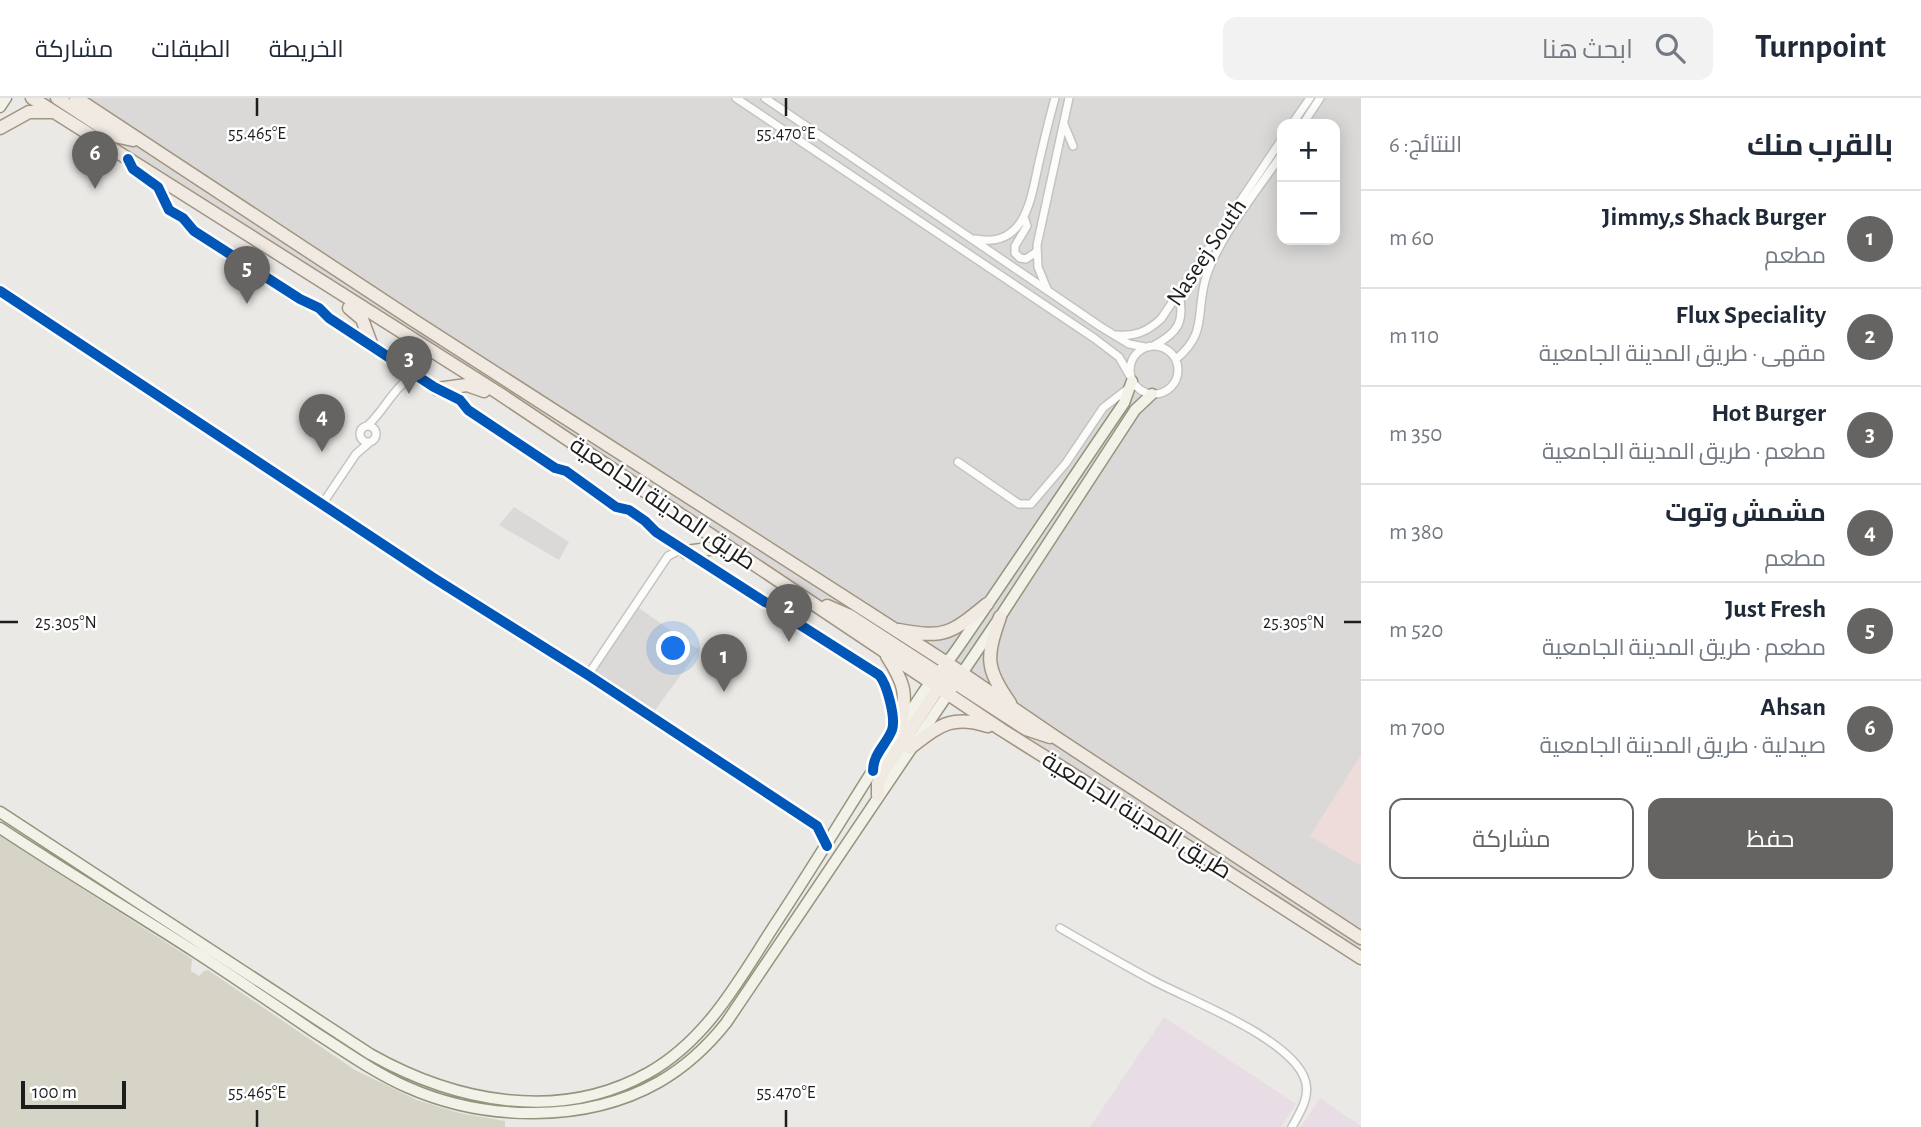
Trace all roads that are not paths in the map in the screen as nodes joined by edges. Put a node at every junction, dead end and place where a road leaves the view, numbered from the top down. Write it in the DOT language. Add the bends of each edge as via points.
graph roads {
  1 [pos="6,98"];
  2 [pos="32,98"];
  3 [pos="57,98"];
  4 [pos="736,98"];
  5 [pos="765,98"];
  6 [pos="1055,98"];
  7 [pos="1069,98"];
  8 [pos="1310,98"];
  9 [pos="1320,98"];
  10 [pos="81,100"];
  11 [pos="0,107"];
  12 [pos="53,112"];
  13 [pos="1295,119"];
  14 [pos="1306,119"];
  15 [pos="1064,123"];
  16 [pos="0,128"];
  17 [pos="136,140"];
  18 [pos="1073,146"];
  19 [pos="1277,147"];
  20 [pos="128,159"];
  21 [pos="1277,162"];
  22 [pos="915,199"];
  23 [pos="906,211"];
  24 [pos="1024,217"];
  25 [pos="971,238"];
  26 [pos="1036,253"];
  27 [pos="0,291"];
  28 [pos="337,292"];
  29 [pos="1050,293"];
  30 [pos="1179,294"];
  31 [pos="1111,333"];
  32 [pos="372,346"];
  33 [pos="1149,346"];
  34 [pos="1176,359"];
  35 [pos="401,366"];
  36 [pos="417,376"];
  37 [pos="1131,381"];
  38 [pos="400,387"];
  39 [pos="437,389"];
  40 [pos="500,394"];
  41 [pos="1152,394"];
  42 [pos="371,428"];
  43 [pos="361,436"];
  44 [pos="369,442"];
  45 [pos="356,454"];
  46 [pos="958,462"];
  47 [pos="323,503"];
  48 [pos="666,539"];
  49 [pos="684,550"];
  50 [pos="744,557"];
  51 [pos="665,560"];
  52 [pos="814,603"];
  53 [pos="987,604"];
  54 [pos="1000,617"];
  55 [pos="892,628"];
  56 [pos="885,652"];
  57 [pos="588,675"];
  58 [pos="945,678"];
  59 [pos="1014,709"];
  60 [pos="901,726"];
  61 [pos="1002,730"];
  62 [pos="1055,737"];
  63 [pos="911,748"];
  64 [pos="873,771"];
  65 [pos="878,794"];
  66 [pos="0,812"];
  67 [pos="840,824"];
  68 [pos="817,826"];
  69 [pos="0,828"];
  70 [pos="827,846"];
  71 [pos="1060,928"];
  72 [pos="1361,938"];
  73 [pos="1361,958"];
  74 [pos="1292,1127"];
  1 -- 11 [label="main road"];
  2 -- 12 [label="main road, طريق المدينة الجامعية"];
  3 -- 17 [label="main road" via="115,136"];
  4 -- 23 [label="street"];
  5 -- 22 [label="street"];
  6 -- 24 [label="street"];
  7 -- 15 [label="street"];
  8 -- 13 [label="street"];
  9 -- 14 [label="street"];
  10 -- 17 [label="main road, طريق المدينة الجامعية"];
  12 -- 16 [label="main road" via="29,112"];
  12 -- 20 [label="main road, طريق المدينة الجامعية"];
  15 -- 18 [label="street"];
  15 -- 26 [label="street"];
  17 -- 55 [label="main road, طريق المدينة الجامعية"];
  19 -- 30 [label="street, Naseej South"];
  20 -- 28 [label="main road, طريق المدينة الجامعية"];
  20 -- 32 [label="street" via="133,169 158,187 169,209 191,229 319,307"];
  21 -- 34 [label="street" via="1217,252 1205,282 1200,325 1187,350"];
  22 -- 23 [label="street"];
  22 -- 25 [label="street"];
  23 -- 37 [label="street" via="1115,353"];
  24 -- 25 [label="street" via="1002,237"];
  24 -- 26 [label="street" via="1026,229 1015,253 1026,259"];
  25 -- 29 [label="street"];
  26 -- 29 [label="street" via="1039,273"];
  27 -- 47 [label="street"];
  28 -- 32 [label="main road" via="360,317"];
  28 -- 40 [label="main road, طريق المدينة الجامعية"];
  29 -- 31 [label="street"];
  30 -- 31 [label="street, Naseej South" via="1149,329 1127,335"];
  30 -- 33 [label="street" via="1178,325 1169,337"];
  31 -- 33 [label="street" via="1129,344"];
  32 -- 35 [label="street"];
  33 -- 34 [label="street" via="1169,351"];
  33 -- 37 [label="street" via="1136,352 1131,361"];
  34 -- 41 [label="street" via="1174,384"];
  35 -- 36 [label="street"];
  35 -- 38 [label="street"];
  36 -- 38 [label="street"];
  36 -- 39 [label="street"];
  37 -- 41 [label="street"];
  37 -- 46 [label="street" via="1103,408 1031,504 1019,504"];
  37 -- 53 [label="main road" via="1124,403"];
  38 -- 42 [label="street"];
  39 -- 40 [label="main road" via="467,385"];
  39 -- 48 [label="street" via="616,507 629,510"];
  40 -- 50 [label="main road, طريق المدينة الجامعية"];
  41 -- 54 [label="main road" via="1135,410"];
  42 -- 43 [label="street" via="362,430"];
  42 -- 44 [label="street" via="374,439"];
  43 -- 44 [label="street"];
  43 -- 45 [label="street"];
  44 -- 45 [label="street"];
  45 -- 47 [label="street"];
  47 -- 57 [label="street"];
  48 -- 49 [label="street"];
  48 -- 51 [label="street"];
  49 -- 50 [label="main road" via="716,548"];
  49 -- 51 [label="street"];
  49 -- 64 [label="street" via="879,675 886,685 892,726"];
  50 -- 52 [label="main road, طريق المدينة الجامعية"];
  51 -- 57 [label="street"];
  52 -- 56 [label="main road, طريق المدينة الجامعية"];
  52 -- 58 [label="main road" via="850,616"];
  53 -- 55 [label="main road" via="944,633 927,635"];
  53 -- 58 [label="main road"];
  54 -- 58 [label="main road"];
  54 -- 59 [label="main road" via="990,648 990,667"];
  55 -- 58 [label="main road, طريق المدينة الجامعية"];
  56 -- 58 [label="main road, طريق المدينة الجامعية"];
  56 -- 60 [label="main road" via="905,691"];
  57 -- 68 [label="street"];
  58 -- 59 [label="main road, طريق المدينة الجامعية"];
  58 -- 60 [label="main road"];
  58 -- 61 [label="main road, طريق المدينة الجامعية"];
  58 -- 62 [label="main road" via="1032,732"];
  58 -- 63 [label="main road"];
  58 -- 65 [label="main road" via="883,772"];
  59 -- 62 [label="main road, طريق المدينة الجامعية"];
  60 -- 64 [label="main road"];
  61 -- 63 [label="main road" via="956,720 938,727"];
  61 -- 73 [label="main road, طريق المدينة الجامعية"];
  62 -- 72 [label="main road, طريق المدينة الجامعية"];
  63 -- 65 [label="main road"];
  64 -- 67 [label="main road"];
  65 -- 69 [label="main road" via="726,1023 701,1051 638,1093 594,1107 545,1112 451,1103 391,1079"];
  66 -- 70 [label="main road" via="394,1067 459,1092 518,1102 568,1100 611,1090 677,1055 723,1004"];
  67 -- 68 [label="street"];
  67 -- 70 [label="main road"];
  68 -- 70 [label="street"];
  71 -- 74 [label="street" via="1153,981 1231,1018 1285,1054 1307,1086 1304,1105"];
}
